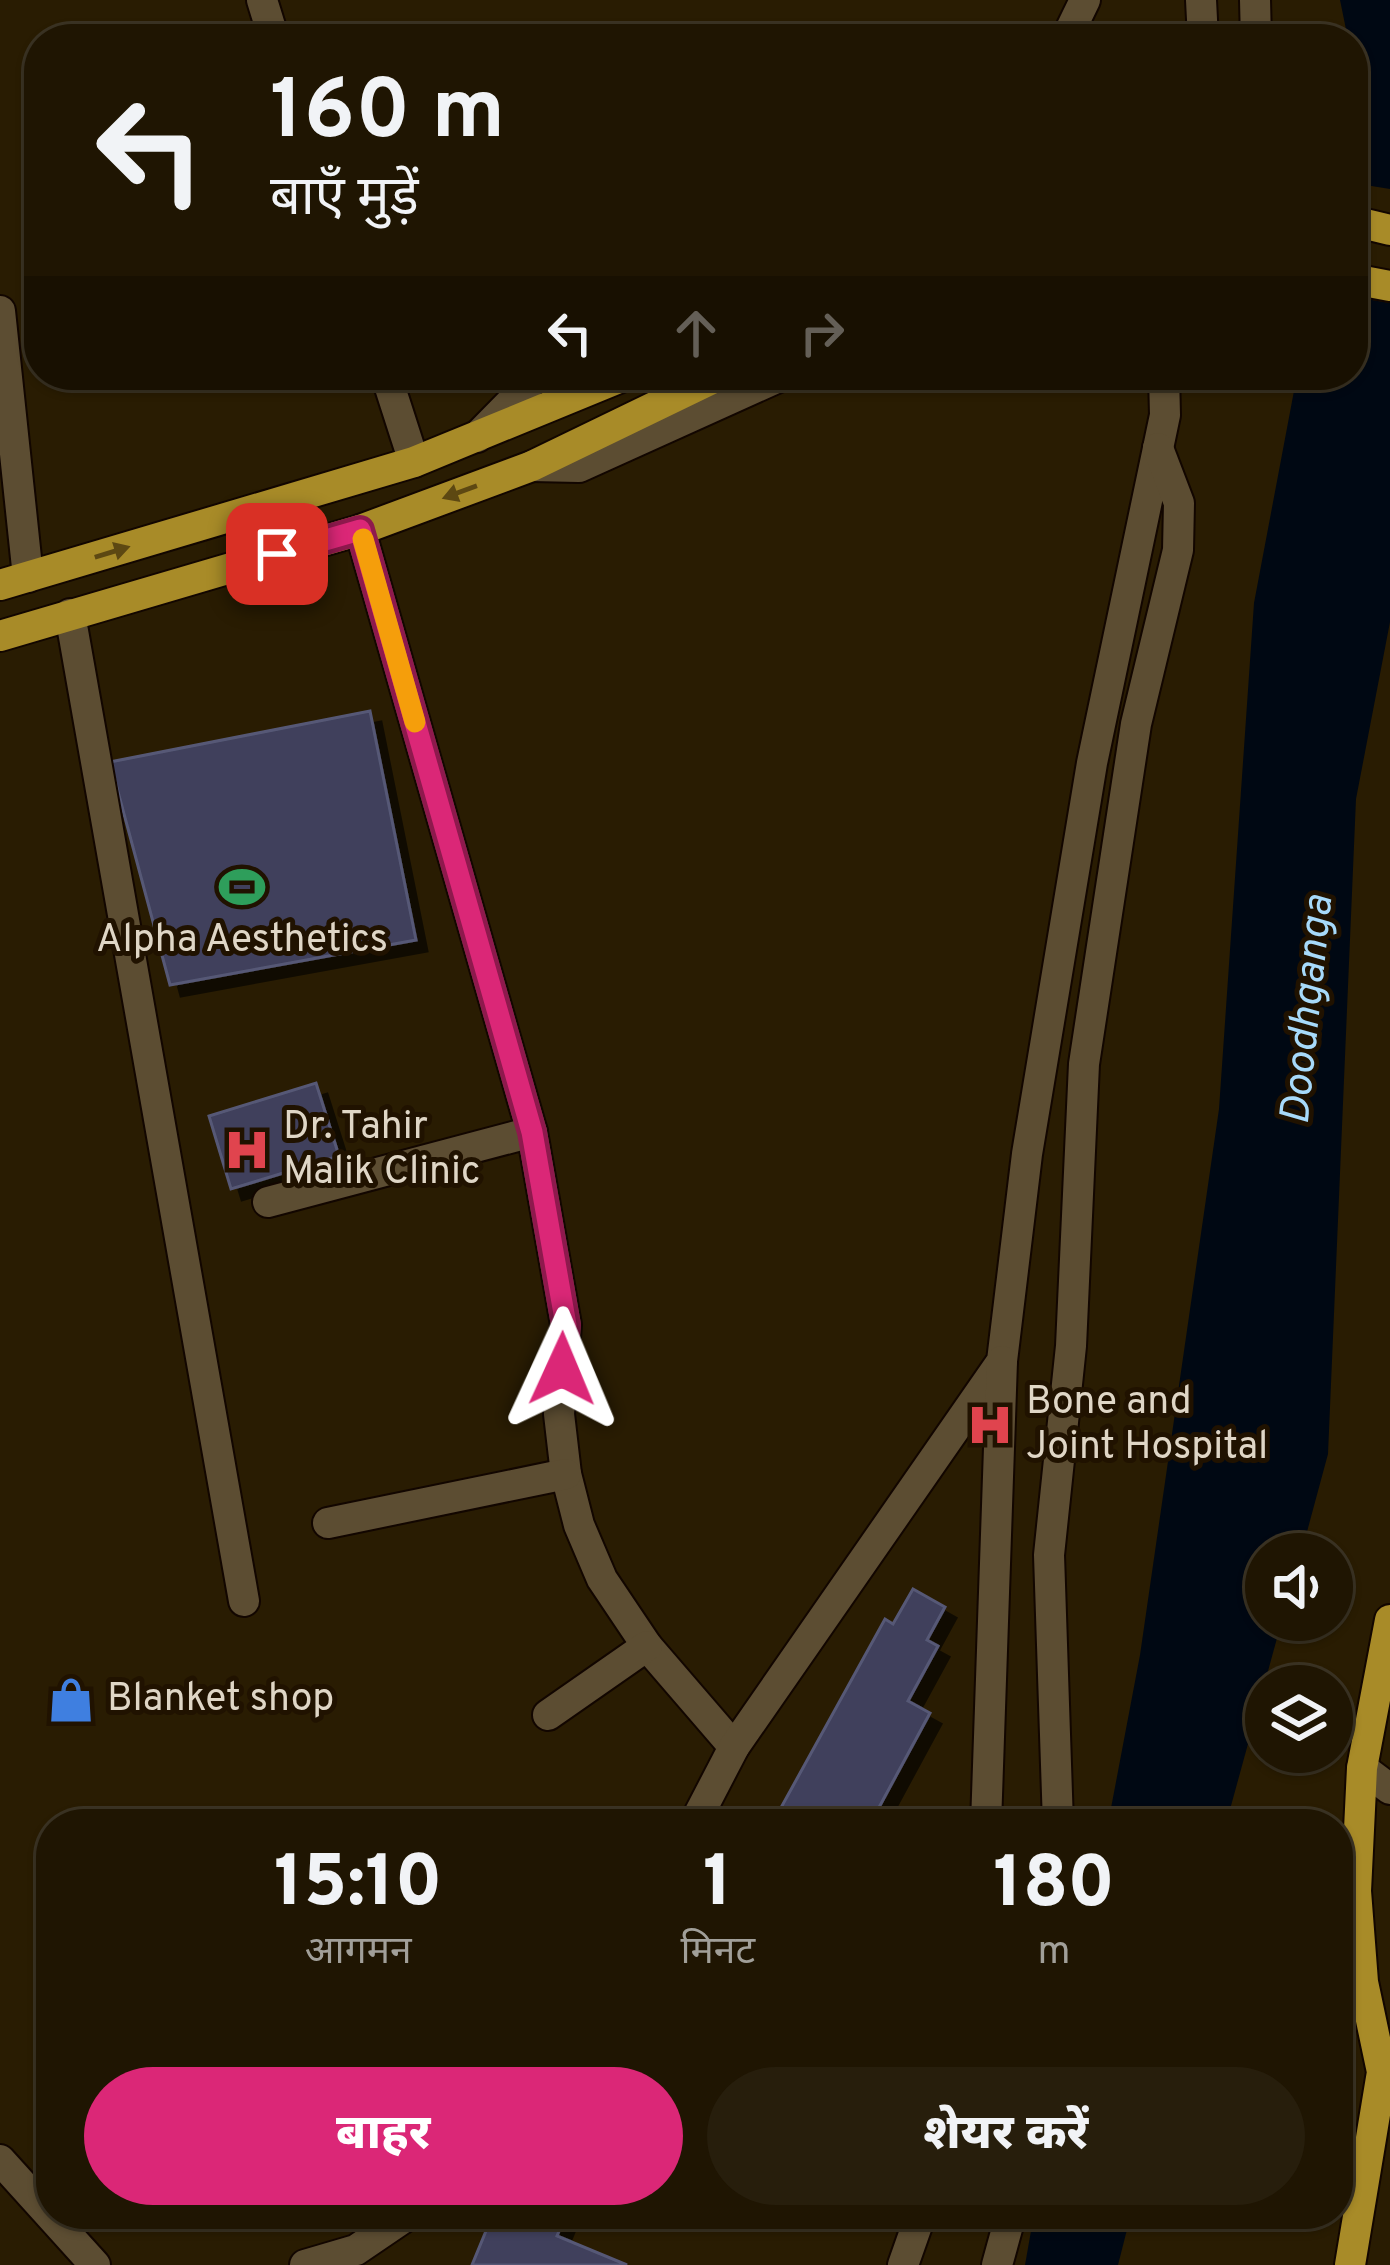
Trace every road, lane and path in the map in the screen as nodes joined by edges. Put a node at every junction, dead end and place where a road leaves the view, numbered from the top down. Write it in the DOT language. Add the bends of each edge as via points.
graph roads {
  1 [pos="0,310"];
  2 [pos="391,390"];
  3 [pos="523,390"];
  4 [pos="589,390"];
  5 [pos="689,390"];
  6 [pos="750,390"];
  7 [pos="1163,390"];
  8 [pos="477,436"];
  9 [pos="1157,448"];
  10 [pos="414,462"];
  11 [pos="532,466"];
  12 [pos="360,530"];
  13 [pos="14,581"];
  14 [pos="70,614"];
  15 [pos="0,636"];
  16 [pos="532,1132"];
  17 [pos="268,1202"];
  18 [pos="1002,1360"];
  19 [pos="566,1474"];
  20 [pos="328,1523"];
  21 [pos="244,1601"];
  22 [pos="1390,1620"];
  23 [pos="647,1646"];
  24 [pos="548,1715"];
  25 [pos="734,1747"];
  26 [pos="1362,1768"];
  27 [pos="1390,1790"];
  28 [pos="702,1809"];
  29 [pos="987,1809"];
  30 [pos="1057,1809"];
  31 [pos="1386,2069"];
  32 [pos="0,2160"];
  33 [pos="36,2200"];
  34 [pos="62,2229"];
  35 [pos="388,2229"];
  36 [pos="916,2229"];
  37 [pos="1007,2229"];
  38 [pos="95,2265"];
  39 [pos="305,2265"];
  40 [pos="903,2265"];
  41 [pos="997,2265"];
  42 [pos="1350,2265"];
  1 -- 13 [label="street"];
  2 -- 10 [label="street"];
  3 -- 8 [label="street"];
  4 -- 8 [label="main road"];
  5 -- 11 [label="main road"];
  6 -- 11 [label="street" via="579,467"];
  7 -- 9 [label="street"];
  8 -- 10 [label="main road"];
  9 -- 18 [label="street" via="1092,763"];
  9 -- 30 [label="street" via="1181,522 1136,724 1084,1064 1081,1209 1049,1555"];
  13 -- 10 [label="main road, one-way"];
  11 -- 12 [label="main road, one-way"];
  12 -- 14 [label="main road"];
  12 -- 16 [label="street"];
  14 -- 15 [label="main road"];
  14 -- 21 [label="street"];
  16 -- 17 [label="street"];
  16 -- 19 [label="street" via="566,1325 559,1414"];
  18 -- 25 [label="street"];
  18 -- 29 [label="street"];
  19 -- 20 [label="street"];
  19 -- 23 [label="street" via="602,1579"];
  22 -- 26 [label="main road"];
  23 -- 24 [label="street"];
  23 -- 25 [label="street"];
  25 -- 28 [label="street"];
  26 -- 27 [label="street"];
  26 -- 31 [label="main road" via="1356,1891 1364,1982"];
  31 -- 42 [label="main road"];
  32 -- 33 [label="street"];
  34 -- 38 [label="street"];
  35 -- 39 [label="street" via="356,2250"];
  36 -- 40 [label="street"];
  37 -- 41 [label="street"];
}
